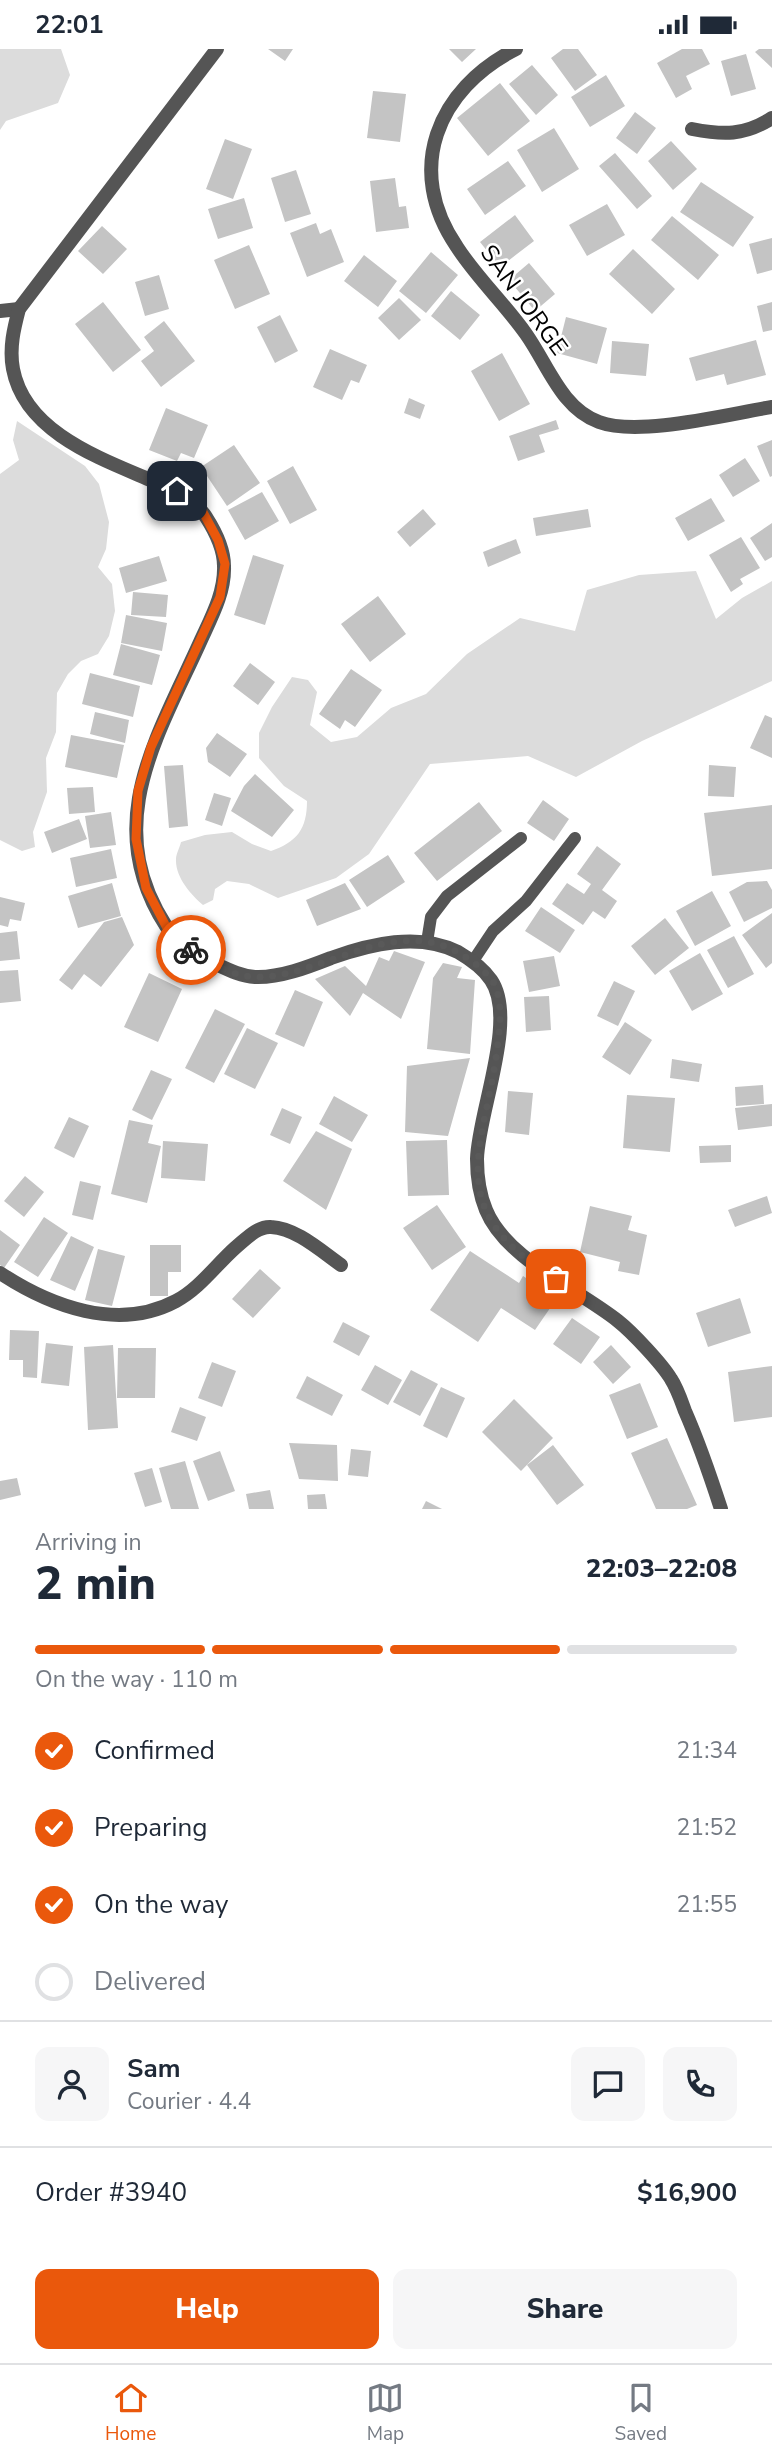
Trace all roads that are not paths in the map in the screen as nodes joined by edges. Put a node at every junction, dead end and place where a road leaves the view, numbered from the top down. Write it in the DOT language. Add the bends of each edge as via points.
graph roads {
  1 [pos="217,49"];
  2 [pos="516,49"];
  3 [pos="772,118"];
  4 [pos="692,129"];
  5 [pos="19,309"];
  6 [pos="0,311"];
  7 [pos="772,407"];
  8 [pos="521,838"];
  9 [pos="576,838"];
  10 [pos="427,941"];
  11 [pos="473,961"];
  12 [pos="341,1265"];
  13 [pos="0,1273"];
  14 [pos="721,1509"];
  1 -- 5 [label="street"];
  2 -- 7 [label="street, SAN JORGE" via="490,63 460,94 435,135 432,194 456,247 526,334 569,403 583,416 626,427"];
  3 -- 4 [label="street" via="741,133"];
  5 -- 6 [label="street"];
  5 -- 10 [label="street" via="12,367 20,392 40,417 61,437 96,457 177,491 203,512 225,564 220,597 151,747 138,791 138,852 146,888 168,930 198,956 237,974 258,977 300,970 376,946"];
  8 -- 10 [label="lane" via="447,896 431,917"];
  9 -- 11 [label="lane"];
  10 -- 11 [label="street"];
  11 -- 14 [label="street" via="493,982 501,1011 477,1155 478,1187 489,1217 538,1268 621,1324 671,1378 704,1453"];
  12 -- 13 [label="street" via="292,1233 270,1226 252,1233 177,1300 154,1310 113,1314 70,1309"];
}
